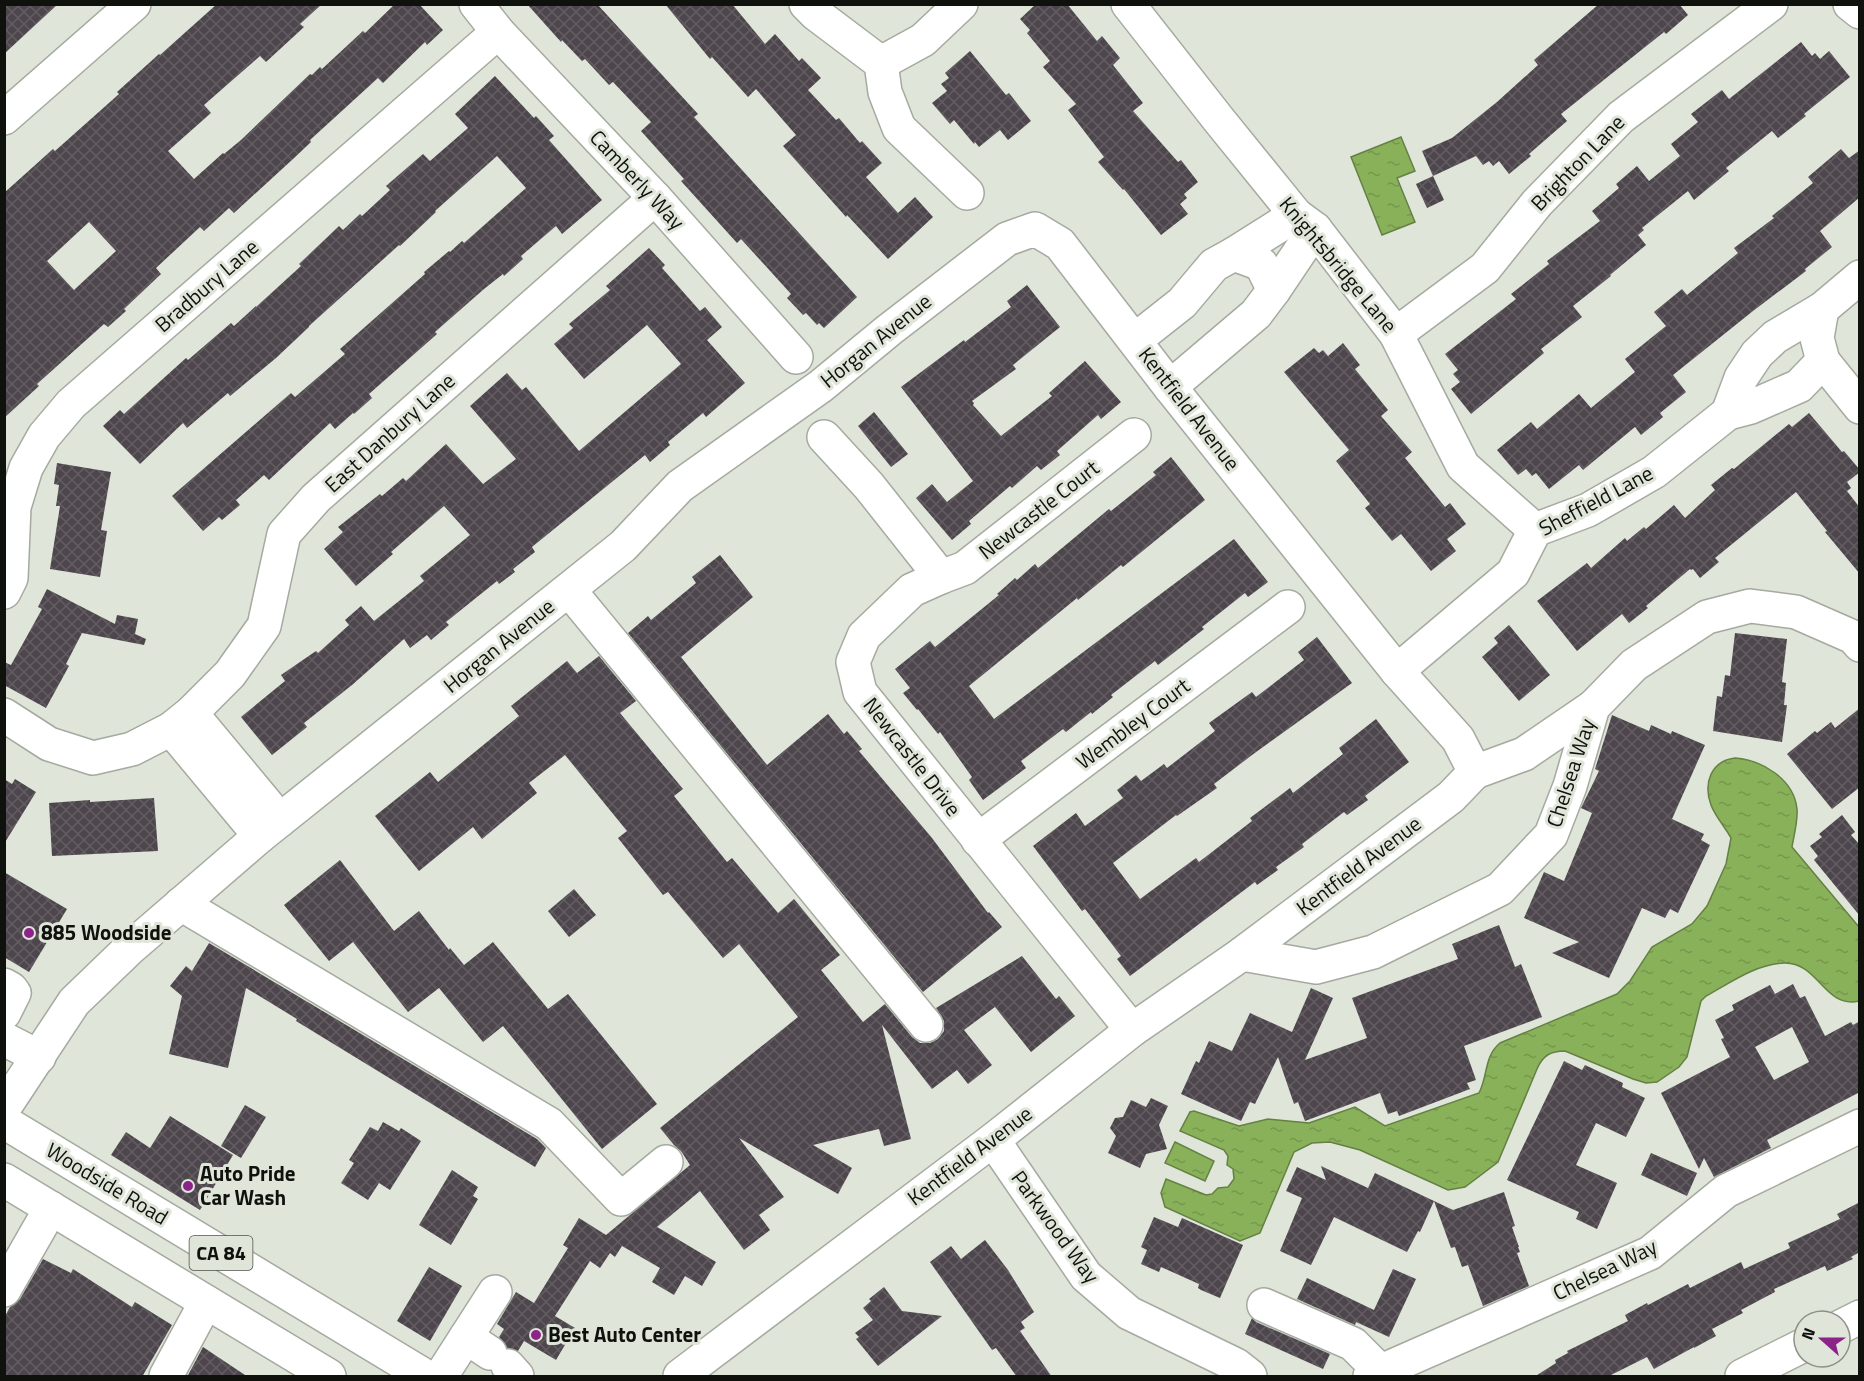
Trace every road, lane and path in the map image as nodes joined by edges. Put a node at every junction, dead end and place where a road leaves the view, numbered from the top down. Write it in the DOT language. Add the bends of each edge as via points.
graph roads {
  1 [pos="134,4"];
  2 [pos="476,4"];
  3 [pos="806,4"];
  4 [pos="961,4"];
  5 [pos="1128,4"];
  6 [pos="1771,4"];
  7 [pos="1850,4"];
  8 [pos="1860,12"];
  9 [pos="498,32"];
  10 [pos="881,63"];
  11 [pos="4,118"];
  12 [pos="967,193"];
  13 [pos="655,198"];
  14 [pos="1305,222"];
  15 [pos="1035,229"];
  16 [pos="1234,254"];
  17 [pos="1860,278"];
  18 [pos="1274,290"];
  19 [pos="1822,309"];
  20 [pos="1396,334"];
  21 [pos="1134,340"];
  22 [pos="796,357"];
  23 [pos="1823,361"];
  24 [pos="1170,387"];
  25 [pos="1860,407"];
  26 [pos="1728,413"];
  27 [pos="1134,435"];
  28 [pos="824,437"];
  29 [pos="1535,530"];
  30 [pos="940,577"];
  31 [pos="569,590"];
  32 [pos="4,592"];
  33 [pos="1288,607"];
  34 [pos="1860,645"];
  35 [pos="1397,670"];
  36 [pos="1593,707"];
  37 [pos="4,715"];
  38 [pos="181,721"];
  39 [pos="1475,772"];
  40 [pos="270,828"];
  41 [pos="978,840"];
  42 [pos="181,904"];
  43 [pos="1242,954"];
  44 [pos="4,985"];
  45 [pos="4,1013"];
  46 [pos="926,1025"];
  47 [pos="1132,1030"];
  48 [pos="4,1039"];
  49 [pos="39,1057"];
  50 [pos="4,1108"];
  51 [pos="4,1122"];
  52 [pos="1860,1126"];
  53 [pos="993,1140"];
  54 [pos="666,1162"];
  55 [pos="5,1181"];
  56 [pos="51,1208"];
  57 [pos="4,1290"];
  58 [pos="495,1292"];
  59 [pos="206,1302"];
  60 [pos="1264,1305"];
  61 [pos="1792,1351"];
  62 [pos="495,1358"];
  63 [pos="1375,1374"];
  64 [pos="166,1377"];
  65 [pos="329,1377"];
  66 [pos="425,1377"];
  67 [pos="441,1377"];
  68 [pos="680,1377"];
  69 [pos="1250,1377"];
  70 [pos="1742,1377"];
  1 -- 11 [label="street"];
  2 -- 9 [label="street, Camberly Way"];
  3 -- 10 [label="street"];
  4 -- 10 [label="street" via="923,40"];
  5 -- 14 [label="street, Knightsbridge Lane"];
  6 -- 20 [label="street, Brighton Lane" via="1621,117 1537,203 1485,268"];
  7 -- 8 [label="street"];
  9 -- 13 [label="street, Camberly Way"];
  9 -- 32 [label="street, Bradbury Lane" via="71,404 44,436 26,468 14,507 11,578"];
  10 -- 12 [label="street" via="885,92 899,128"];
  13 -- 22 [label="street, Camberly Way"];
  13 -- 38 [label="street, East Danbury Lane" via="316,498 284,534 264,627 230,674"];
  14 -- 16 [label="street"];
  14 -- 18 [label="street"];
  14 -- 20 [label="street, Knightsbridge Lane"];
  15 -- 21 [label="street, Kentfield Avenue" via="1060,244"];
  15 -- 31 [label="street, Horgan Avenue" via="1007,239 821,386 680,486 623,546"];
  16 -- 18 [label="street" via="1261,264"];
  16 -- 21 [label="street" via="1214,264 1182,303"];
  17 -- 19 [label="street"];
  18 -- 24 [label="street" via="1256,314"];
  19 -- 23 [label="street" via="1817,338"];
  19 -- 26 [label="street" via="1775,337 1756,354 1741,378"];
  20 -- 29 [label="street, Knightsbridge Lane" via="1463,466"];
  21 -- 24 [label="street, Kentfield Avenue"];
  23 -- 25 [label="street"];
  23 -- 26 [label="street, Sheffield Lane" via="1799,386"];
  24 -- 35 [label="street, Kentfield Avenue"];
  26 -- 29 [label="street, Sheffield Lane" via="1654,472 1588,510"];
  27 -- 30 [label="street, Newcastle Court" via="965,568"];
  28 -- 30 [label="street" via="869,486"];
  29 -- 35 [label="street, Sheffield Lane" via="1513,573"];
  30 -- 41 [label="street, Newcastle Drive" via="912,590 864,636 854,662 860,692"];
  31 -- 40 [label="street, Horgan Avenue"];
  31 -- 46 [label="street"];
  33 -- 41 [label="street, Wembley Court"];
  34 -- 36 [label="street, Chelsea Way" via="1853,637 1796,612 1750,606 1707,617 1634,665"];
  35 -- 39 [label="street, Kentfield Avenue" via="1458,739"];
  36 -- 39 [label="street" via="1524,754"];
  36 -- 43 [label="street, Chelsea Way" via="1551,836 1500,889 1373,952 1316,967"];
  37 -- 38 [label="street, East Danbury Lane" via="49,744 93,758 132,749"];
  38 -- 40 [label="street"];
  39 -- 43 [label="street, Kentfield Avenue" via="1450,797"];
  40 -- 42 [label="street, Horgan Avenue"];
  41 -- 47 [label="street, Newcastle Drive"];
  42 -- 49 [label="street, Horgan Avenue" via="74,1002"];
  42 -- 54 [label="street" via="549,1124 621,1199"];
  43 -- 47 [label="street, Kentfield Avenue"];
  44 -- 45 [label="street" via="14,993"];
  47 -- 53 [label="street, Kentfield Avenue"];
  48 -- 49 [label="street"];
  49 -- 50 [label="street, Horgan Avenue"];
  51 -- 66 [label="street, Woodside Road / CA 84"];
  52 -- 63 [label="street, Chelsea Way" via="1726,1191 1650,1253"];
  53 -- 68 [label="street, Kentfield Avenue"];
  53 -- 69 [label="street, Parkwood Way" via="1086,1276 1129,1313 1236,1365"];
  55 -- 56 [label="street, CA 84"];
  56 -- 57 [label="street"];
  56 -- 59 [label="street, CA 84"];
  58 -- 62 [label="street"];
  59 -- 64 [label="street"];
  59 -- 65 [label="street, CA 84"];
  60 -- 63 [label="street" via="1353,1344"];
  61 -- 70 [label="street"];
  62 -- 67 [label="street"];
}
